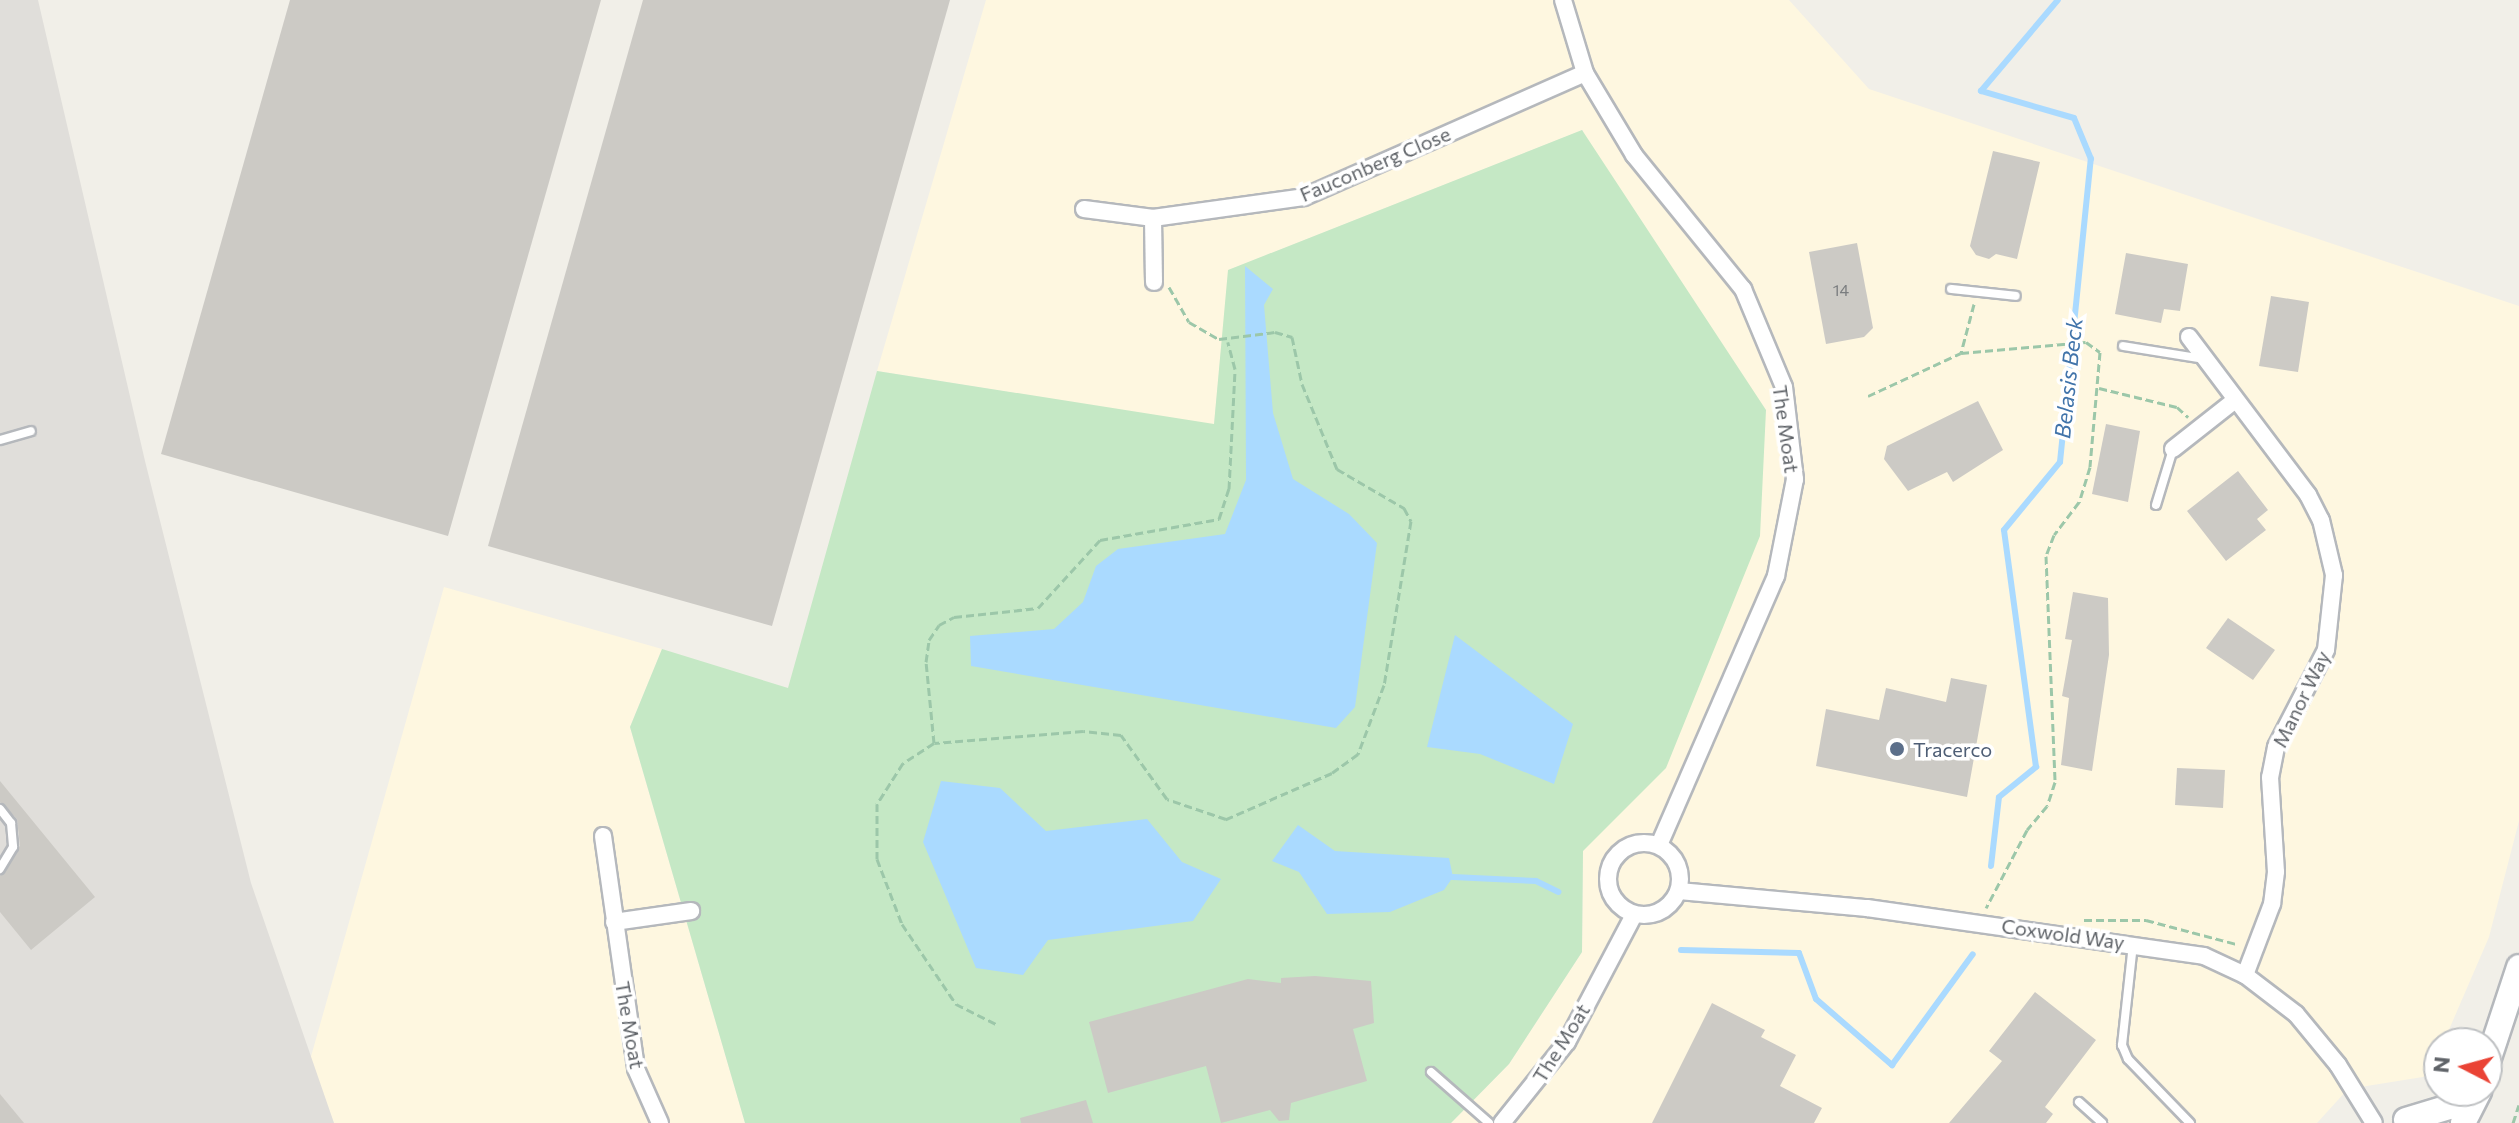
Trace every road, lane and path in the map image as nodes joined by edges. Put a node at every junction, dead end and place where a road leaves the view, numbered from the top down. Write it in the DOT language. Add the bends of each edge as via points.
graph roads {
  1 [pos="1563,0"];
  2 [pos="1585,73"];
  3 [pos="1084,209"];
  4 [pos="1153,218"];
  5 [pos="1154,282"];
  6 [pos="1951,289"];
  7 [pos="1976,291"];
  8 [pos="2016,296"];
  9 [pos="2189,337"];
  10 [pos="1228,342"];
  11 [pos="2123,346"];
  12 [pos="1961,353"];
  13 [pos="2205,359"];
  14 [pos="2099,388"];
  15 [pos="1868,396"];
  16 [pos="2234,401"];
  17 [pos="2201,427"];
  18 [pos="31,431"];
  19 [pos="0,440"];
  20 [pos="2173,449"];
  21 [pos="2156,505"];
  22 [pos="934,743"];
  23 [pos="0,809"];
  24 [pos="603,836"];
  25 [pos="1659,845"];
  26 [pos="0,869"];
  27 [pos="1679,891"];
  28 [pos="691,911"];
  29 [pos="2001,912"];
  30 [pos="1634,915"];
  31 [pos="2076,921"];
  32 [pos="614,922"];
  33 [pos="2133,943"];
  34 [pos="2255,952"];
  35 [pos="2519,967"];
  36 [pos="2245,975"];
  37 [pos="996,1024"];
  38 [pos="2498,1027"];
  39 [pos="1431,1072"];
  40 [pos="2079,1102"];
  41 [pos="2519,1105"];
  42 [pos="2449,1107"];
  43 [pos="2404,1122"];
  44 [pos="660,1123"];
  45 [pos="1489,1123"];
  46 [pos="1502,1123"];
  47 [pos="2102,1123"];
  48 [pos="2190,1123"];
  49 [pos="2374,1123"];
  50 [pos="2513,1123"];
  1 -- 2 [label="street, The Moat"];
  2 -- 4 [label="street, Fauconberg Close" via="1304,197"];
  2 -- 25 [label="street, The Moat" via="1634,155 1743,289 1784,387 1795,479 1776,576"];
  3 -- 4 [label="street, Fauconberg Close"];
  4 -- 5 [label="street"];
  5 -- 10 [label="path" via="1173,288 1189,322"];
  6 -- 7 [label="lane"];
  7 -- 8 [label="lane"];
  7 -- 12 [label="path"];
  9 -- 13 [label="street, Manor Way"];
  10 -- 22 [label="path" via="1235,369 1229,489 1219,519 1100,540 1038,608 954,617 939,625 929,640 926,662"];
  10 -- 22 [label="path" via="1275,332 1292,337 1302,384 1337,469 1404,508 1411,521 1384,685 1358,754 1332,773 1226,819 1167,799 1121,735 1083,731"];
  11 -- 13 [label="lane"];
  12 -- 14 [label="path" via="2086,342 2100,352"];
  12 -- 15 [label="path"];
  13 -- 16 [label="street, Manor Way"];
  14 -- 17 [label="path" via="2177,407"];
  14 -- 29 [label="path" via="2090,467 2079,502 2054,535 2046,556 2055,782 2047,806 2027,830 1987,902 1986,911"];
  16 -- 17 [label="street"];
  16 -- 34 [label="street, Manor Way" via="2308,495 2321,520 2334,575 2326,650 2276,747 2270,777 2274,893"];
  17 -- 20 [label="street"];
  18 -- 19 [label="lane"];
  20 -- 21 [label="lane"];
  22 -- 37 [label="path" via="903,763 877,804 877,859 902,924 956,1004"];
  23 -- 26 [label="lane" via="11,823 13,847"];
  24 -- 32 [label="street, The Moat"];
  25 -- 27 [label="street" via="1674,857 1681,873"];
  25 -- 30 [label="street" via="1639,842 1621,850 1609,866 1607,886 1617,904"];
  27 -- 30 [label="street" via="1660,911"];
  27 -- 33 [label="street, Coxwold Way" via="1867,908"];
  28 -- 32 [label="street"];
  30 -- 46 [label="street, The Moat" via="1567,1042"];
  31 -- 34 [label="path" via="2146,920"];
  32 -- 44 [label="street, The Moat" via="636,1069"];
  33 -- 36 [label="street, Coxwold Way" via="2204,956"];
  33 -- 48 [label="lane" via="2122,1045 2128,1059"];
  34 -- 36 [label="street, Manor Way"];
  35 -- 38 [label="main road"];
  36 -- 49 [label="street, Coxwold Way" via="2296,1014 2338,1065"];
  39 -- 45 [label="lane"];
  40 -- 47 [label="lane"];
  41 -- 50 [label="path"];
  42 -- 43 [label="main road"];
}
